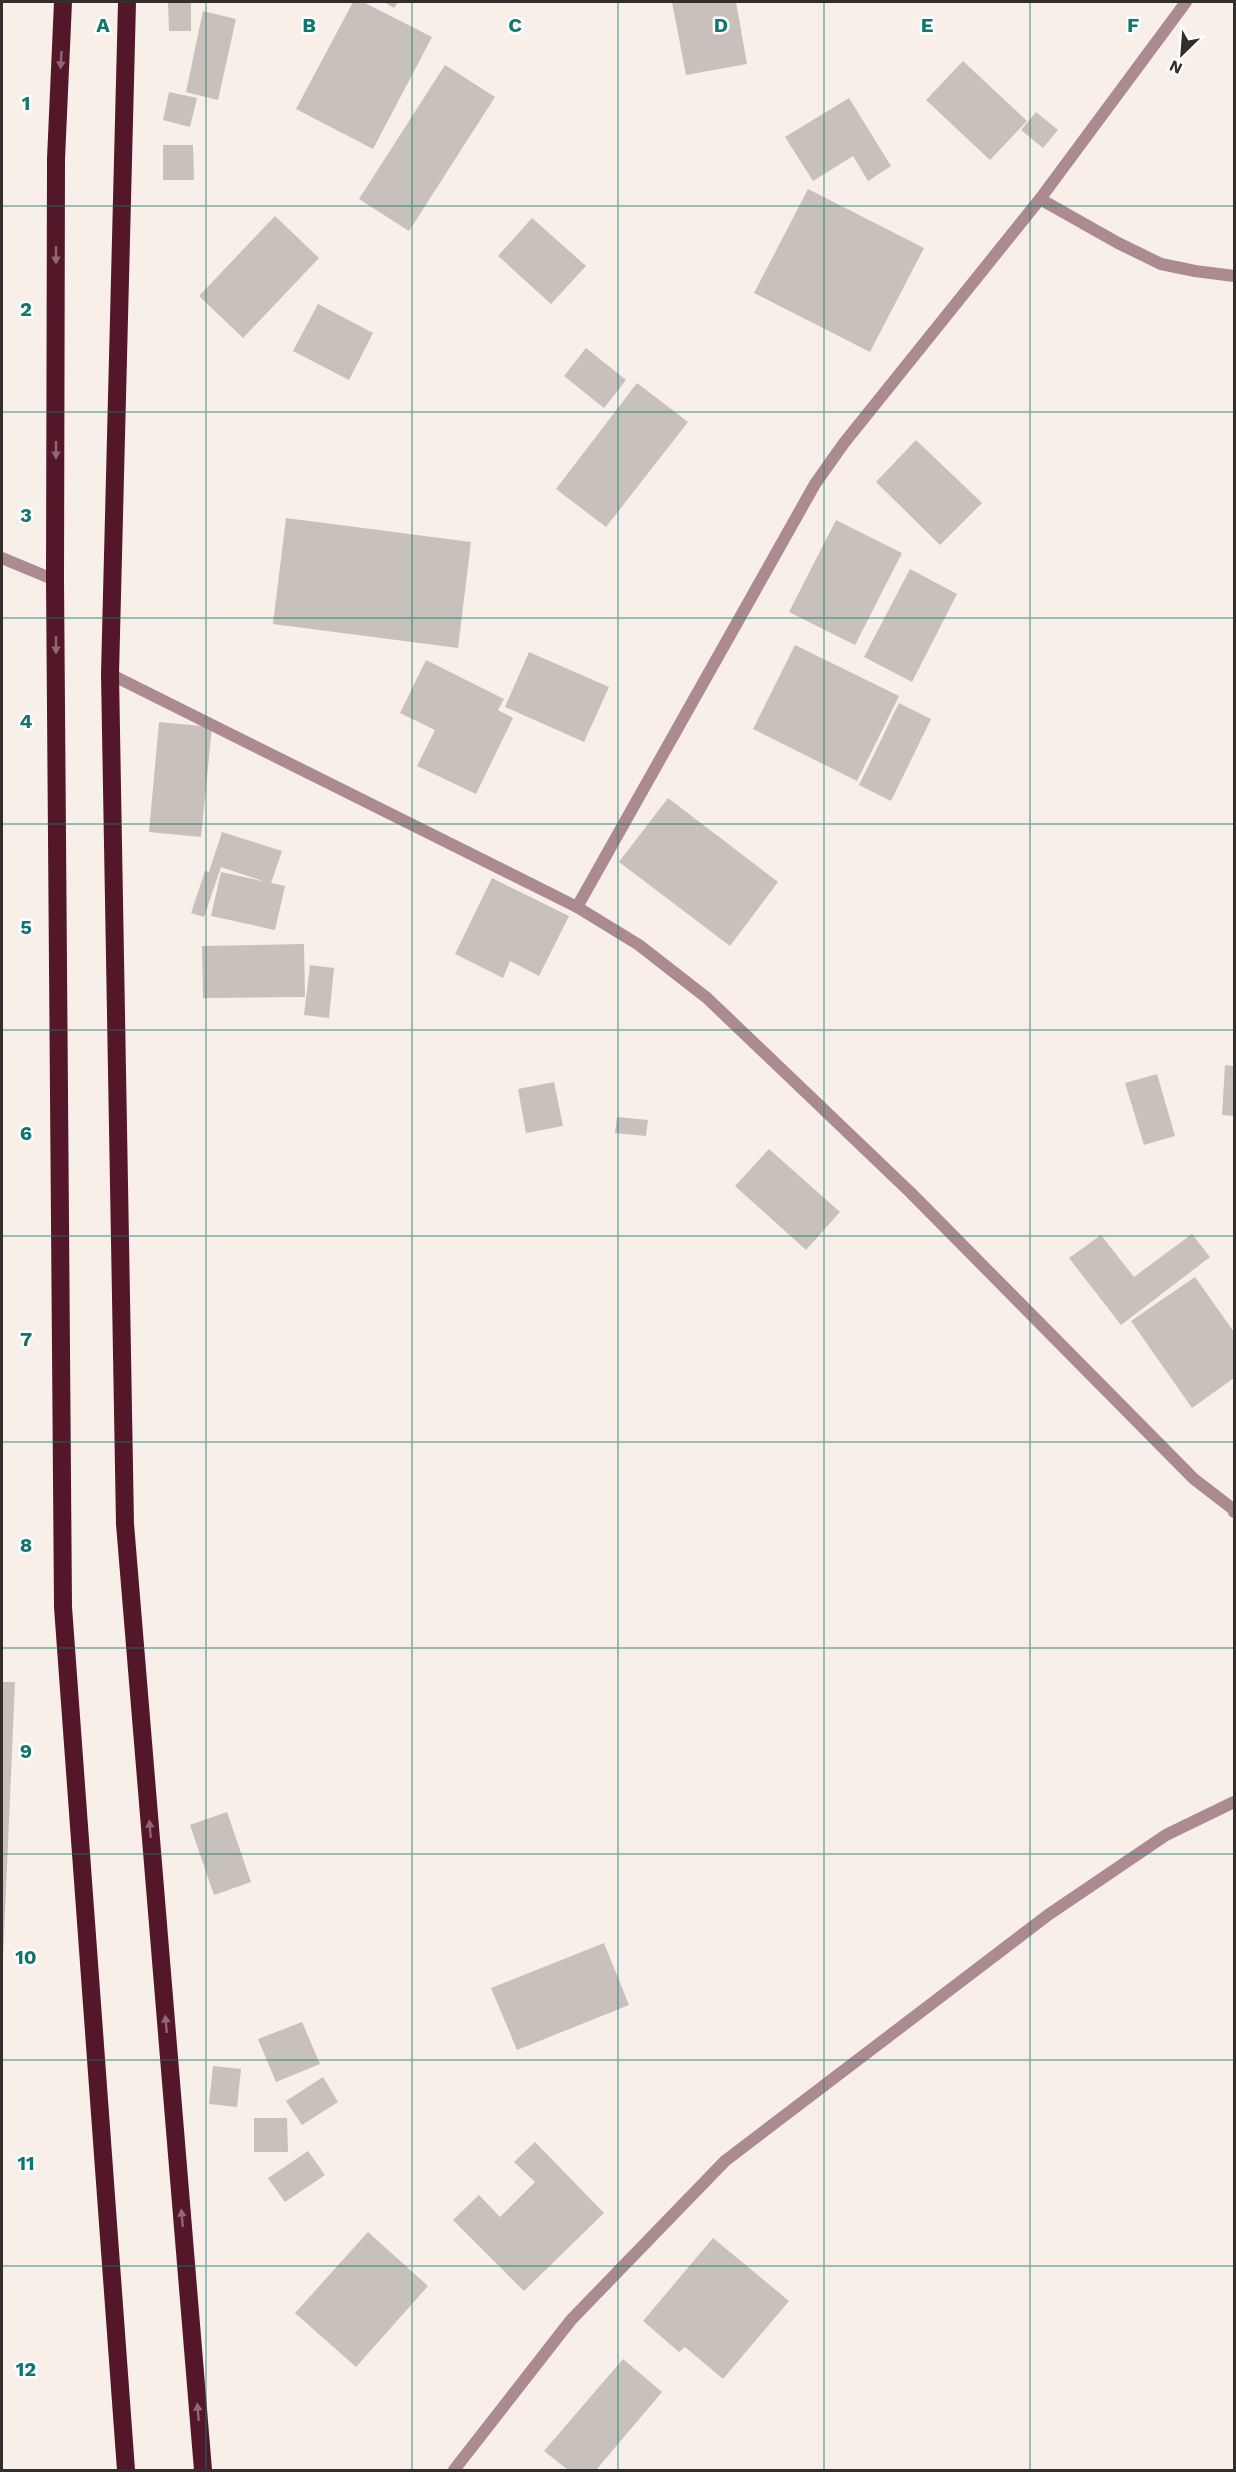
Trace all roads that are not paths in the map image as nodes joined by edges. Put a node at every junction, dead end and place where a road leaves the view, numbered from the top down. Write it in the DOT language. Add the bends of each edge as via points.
graph roads {
  1 [pos="63,2"];
  2 [pos="127,2"];
  3 [pos="1186,2"];
  4 [pos="1040,199"];
  5 [pos="1234,276"];
  6 [pos="2,558"];
  7 [pos="55,580"];
  8 [pos="110,674"];
  9 [pos="577,907"];
  10 [pos="1234,1512"];
  11 [pos="1234,1802"];
  12 [pos="126,2470"];
  13 [pos="202,2470"];
  14 [pos="454,2470"];
  1 -- 7 [label="highway, one-way" via="56,159"];
  2 -- 8 [label="highway"];
  3 -- 4 [label="street"];
  4 -- 5 [label="street" via="1161,264"];
  4 -- 9 [label="street" via="815,484"];
  6 -- 7 [label="street"];
  7 -- 12 [label="highway, one-way" via="63,1607"];
  8 -- 9 [label="street"];
  13 -- 8 [label="highway, one-way" via="125,1524"];
  9 -- 10 [label="street" via="639,945 707,998 911,1193 1194,1479"];
  11 -- 14 [label="street" via="1166,1835 1048,1915 724,2161 571,2320"];
}
